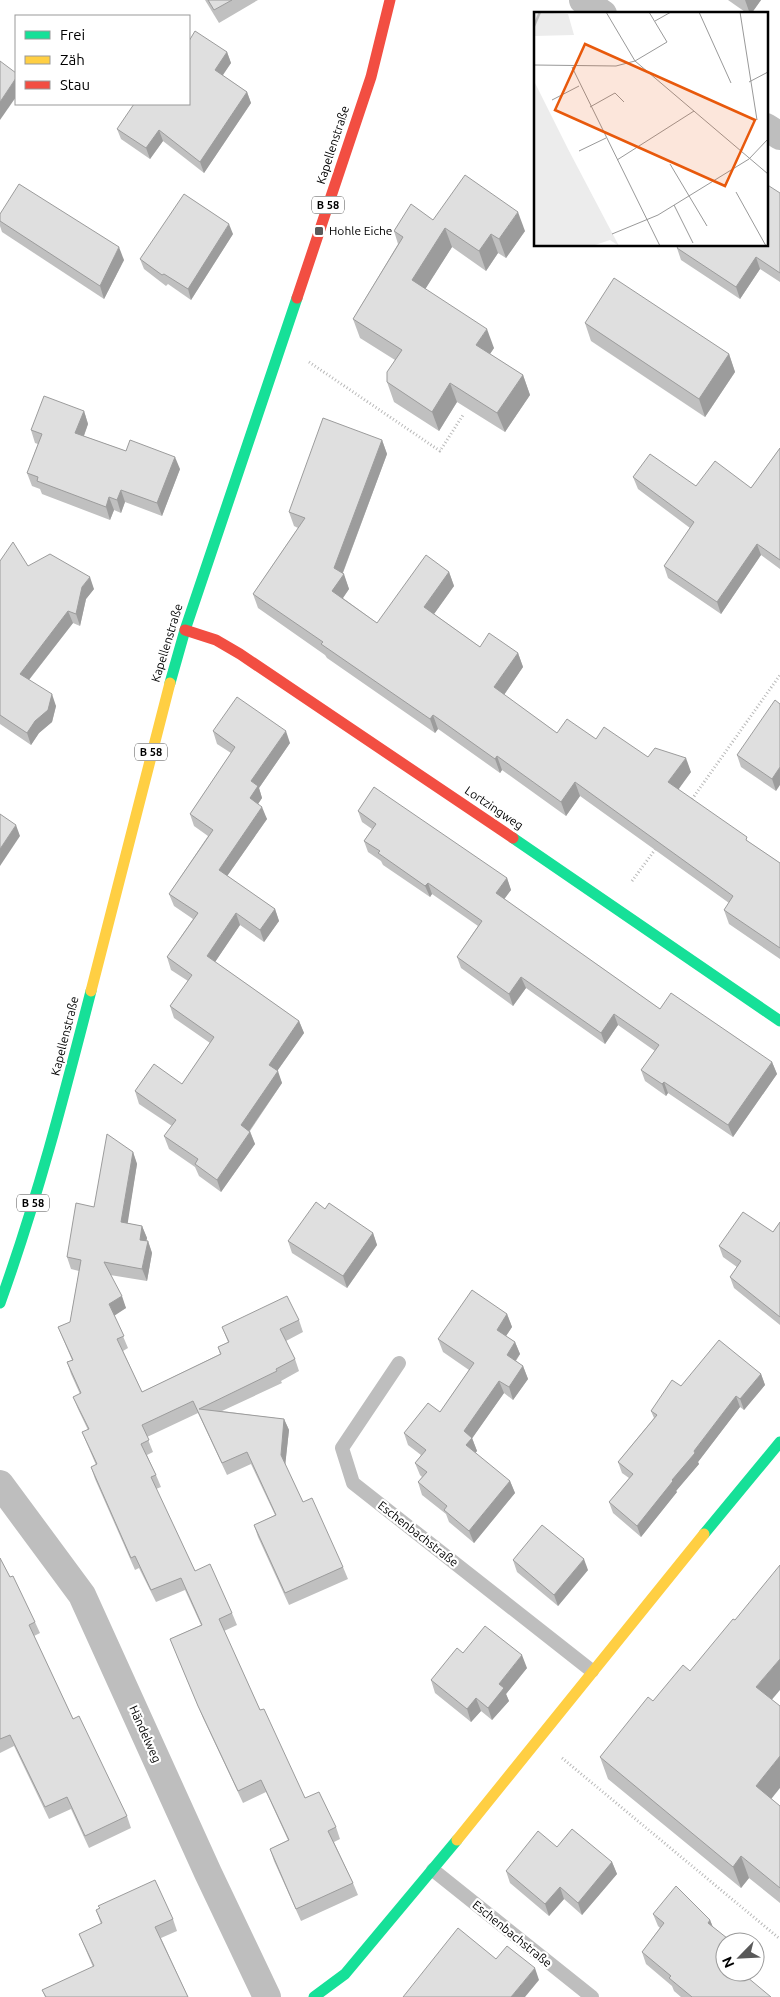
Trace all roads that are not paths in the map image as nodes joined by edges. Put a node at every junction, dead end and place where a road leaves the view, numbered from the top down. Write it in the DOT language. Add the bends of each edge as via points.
graph roads {
  1 [pos="390,0"];
  2 [pos="583,0"];
  3 [pos="601,12"];
  4 [pos="768,127"];
  5 [pos="780,136"];
  6 [pos="185,630"];
  7 [pos="780,1020"];
  8 [pos="0,1303"];
  9 [pos="399,1363"];
  10 [pos="780,1442"];
  11 [pos="0,1484"];
  12 [pos="592,1671"];
  13 [pos="433,1870"];
  14 [pos="267,1997"];
  15 [pos="314,1997"];
  16 [pos="592,1997"];
  1 -- 6 [label="street, Kapellenstraße / B 58" via="371,77"];
  2 -- 3 [label="street"];
  4 -- 5 [label="street"];
  6 -- 7 [label="street, Lortzingweg" via="216,640 240,654"];
  6 -- 8 [label="street, Kapellenstraße / B 58" via="159,718 63,1101 18,1256"];
  9 -- 12 [label="lane, Eschenbachstraße" via="342,1448 353,1483"];
  10 -- 12 [label="street"];
  11 -- 14 [label="street, Händelweg" via="82,1595"];
  12 -- 13 [label="street"];
  13 -- 15 [label="street" via="345,1974"];
  13 -- 16 [label="lane, Eschenbachstraße"];
}
